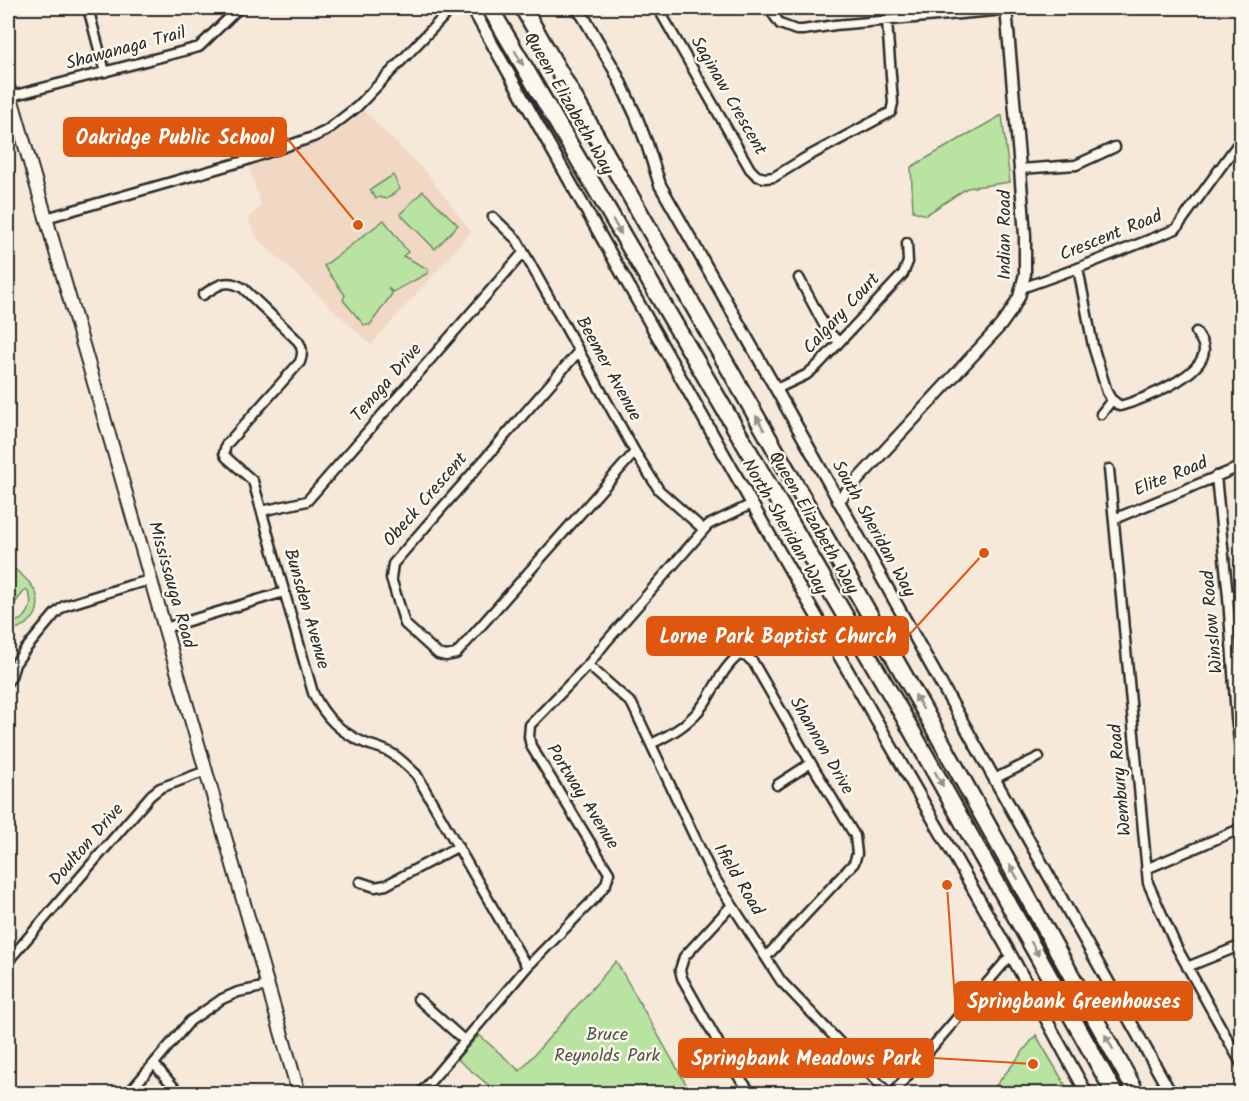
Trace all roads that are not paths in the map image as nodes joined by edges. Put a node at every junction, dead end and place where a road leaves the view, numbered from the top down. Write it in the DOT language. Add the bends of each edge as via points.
graph roads {
  1 [pos="88,8"];
  2 [pos="239,8"];
  3 [pos="452,8"];
  4 [pos="472,8"];
  5 [pos="490,8"];
  6 [pos="523,8"];
  7 [pos="577,8"];
  8 [pos="658,8"];
  9 [pos="769,8"];
  10 [pos="1005,8"];
  11 [pos="887,21"];
  12 [pos="105,72"];
  13 [pos="8,94"];
  14 [pos="1242,138"];
  15 [pos="1115,147"];
  16 [pos="1020,169"];
  17 [pos="493,217"];
  18 [pos="46,218"];
  19 [pos="907,243"];
  20 [pos="523,253"];
  21 [pos="1078,268"];
  22 [pos="799,278"];
  23 [pos="1022,288"];
  24 [pos="203,295"];
  25 [pos="1196,332"];
  26 [pos="839,342"];
  27 [pos="579,351"];
  28 [pos="776,389"];
  29 [pos="1112,400"];
  30 [pos="1101,414"];
  31 [pos="635,452"];
  32 [pos="1242,466"];
  33 [pos="1109,469"];
  34 [pos="1216,476"];
  35 [pos="838,501"];
  36 [pos="752,504"];
  37 [pos="262,511"];
  38 [pos="1113,519"];
  39 [pos="704,530"];
  40 [pos="151,580"];
  41 [pos="1242,591"];
  42 [pos="284,592"];
  43 [pos="1228,597"];
  44 [pos="165,628"];
  45 [pos="588,665"];
  46 [pos="8,681"];
  47 [pos="1239,716"];
  48 [pos="651,744"];
  49 [pos="1039,757"];
  50 [pos="810,763"];
  51 [pos="1242,765"];
  52 [pos="206,771"];
  53 [pos="994,779"];
  54 [pos="777,785"];
  55 [pos="1242,828"];
  56 [pos="457,847"];
  57 [pos="1146,869"];
  58 [pos="360,882"];
  59 [pos="732,905"];
  60 [pos="1242,945"];
  61 [pos="1011,955"];
  62 [pos="766,957"];
  63 [pos="8,961"];
  64 [pos="526,967"];
  65 [pos="1187,967"];
  66 [pos="268,986"];
  67 [pos="418,999"];
  68 [pos="465,1041"];
  69 [pos="154,1064"];
  70 [pos="1242,1065"];
  71 [pos="128,1094"];
  72 [pos="180,1094"];
  73 [pos="299,1094"];
  74 [pos="420,1094"];
  75 [pos="752,1094"];
  76 [pos="891,1094"];
  77 [pos="1087,1094"];
  78 [pos="1115,1094"];
  79 [pos="1137,1094"];
  80 [pos="1170,1094"];
  1 -- 12 [label="street"];
  2 -- 12 [label="street, Shawanaga Trail" via="199,47"];
  3 -- 18 [label="street" via="357,107 326,131 244,161"];
  4 -- 36 [label="street, North Sheridan Way"];
  5 -- 78 [label="highway, Queen Elizabeth Way, one-way" via="900,710"];
  79 -- 6 [label="highway, Queen Elizabeth Way, one-way" via="920,703"];
  7 -- 28 [label="street, South Sheridan Way" via="628,98 660,185"];
  8 -- 11 [label="street, Saginaw Crescent" via="750,169 765,178 774,177 891,112"];
  9 -- 11 [label="street" via="780,24 796,30"];
  10 -- 11 [label="street"];
  10 -- 16 [label="street, Indian Road"];
  12 -- 13 [label="street, Shawanaga Trail"];
  13 -- 18 [label="main road, Mississauga Road"];
  14 -- 21 [label="street, Crescent Road" via="1176,229"];
  15 -- 16 [label="street" via="1076,165"];
  16 -- 23 [label="street, Indian Road" via="1026,274"];
  17 -- 20 [label="street, Beemer Avenue" via="517,240"];
  18 -- 40 [label="main road, Mississauga Road"];
  19 -- 26 [label="street, Calgary Court" via="908,262 903,274"];
  20 -- 27 [label="street, Beemer Avenue"];
  20 -- 37 [label="street, Tenoga Drive" via="307,501"];
  21 -- 23 [label="street, Crescent Road"];
  21 -- 29 [label="street" via="1093,346"];
  22 -- 26 [label="street" via="824,325"];
  23 -- 35 [label="street, Indian Road" via="1001,325"];
  24 -- 37 [label="street, Bunsden Avenue" via="220,283 236,284 302,348 300,362 226,445 226,457 253,481"];
  25 -- 29 [label="street" via="1204,351 1193,370 1166,389 1125,405"];
  26 -- 28 [label="street, Calgary Court" via="806,375"];
  27 -- 31 [label="street, Beemer Avenue"];
  27 -- 31 [label="street, Obeck Crescent" via="393,564 392,578 405,624 438,654 456,654"];
  28 -- 35 [label="street, South Sheridan Way"];
  29 -- 30 [label="street"];
  31 -- 39 [label="street, Beemer Avenue" via="659,490"];
  32 -- 34 [label="street, Elite Road"];
  33 -- 38 [label="street, Wembury Road"];
  34 -- 38 [label="street, Elite Road"];
  34 -- 43 [label="street, Winslow Road"];
  35 -- 53 [label="street, South Sheridan Way"];
  36 -- 39 [label="street, Portway Avenue"];
  36 -- 61 [label="street, North Sheridan Way"];
  37 -- 42 [label="street, Bunsden Avenue"];
  38 -- 57 [label="street, Wembury Road"];
  39 -- 45 [label="street, Portway Avenue"];
  40 -- 44 [label="main road, Mississauga Road"];
  40 -- 46 [label="street" via="64,606 24,651"];
  41 -- 43 [label="street"];
  42 -- 44 [label="street"];
  42 -- 56 [label="street, Bunsden Avenue" via="321,709 349,735 393,754 416,774"];
  43 -- 47 [label="street, Winslow Road"];
  44 -- 52 [label="main road, Mississauga Road"];
  45 -- 48 [label="street, Ifield Road" via="632,704"];
  45 -- 64 [label="street, Portway Avenue" via="530,725 529,737 609,873 595,898"];
  47 -- 51 [label="street, Winslow Road"];
  48 -- 50 [label="street, Shannon Drive" via="671,735 695,716 739,655 753,662"];
  48 -- 59 [label="street, Ifield Road" via="712,874"];
  49 -- 53 [label="street"];
  50 -- 54 [label="street"];
  50 -- 62 [label="street, Shannon Drive" via="855,836 858,854 846,873"];
  52 -- 63 [label="street, Doulton Drive" via="151,795"];
  52 -- 66 [label="main road, Mississauga Road"];
  53 -- 80 [label="street, South Sheridan Way"];
  55 -- 57 [label="street"];
  56 -- 58 [label="street" via="386,885 375,887"];
  56 -- 64 [label="street, Bunsden Avenue"];
  57 -- 65 [label="street, Wembury Road" via="1148,883"];
  59 -- 62 [label="street, Ifield Road"];
  59 -- 75 [label="street" via="684,957 680,970 733,1069"];
  60 -- 65 [label="street"];
  61 -- 76 [label="street"];
  61 -- 77 [label="street, North Sheridan Way"];
  62 -- 76 [label="street, Ifield Road" via="781,981"];
  64 -- 68 [label="street, Portway Avenue"];
  65 -- 70 [label="street, Wembury Road"];
  66 -- 69 [label="street" via="238,992 205,1010 190,1021"];
  66 -- 73 [label="main road, Mississauga Road"];
  67 -- 68 [label="street"];
  68 -- 74 [label="street, Portway Avenue"];
  69 -- 71 [label="street"];
  69 -- 72 [label="street"];
}
